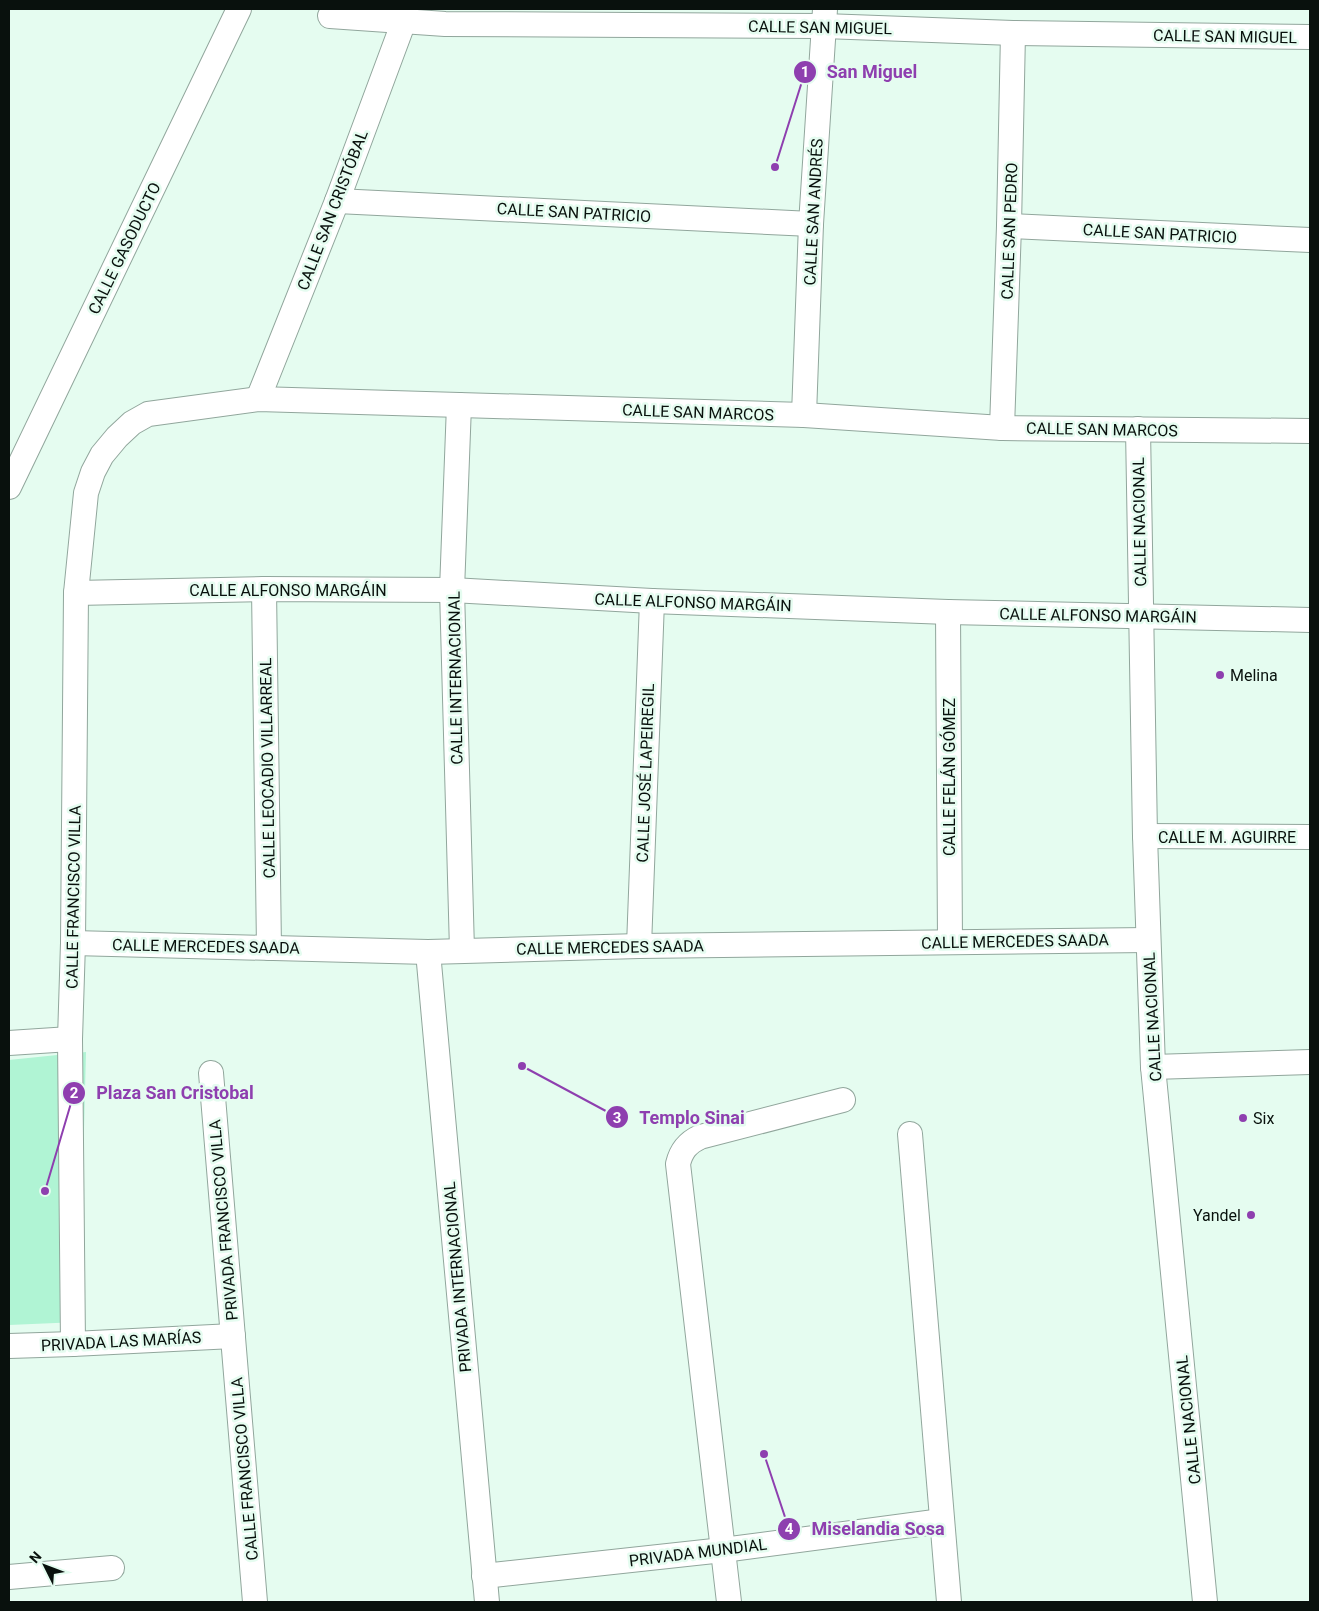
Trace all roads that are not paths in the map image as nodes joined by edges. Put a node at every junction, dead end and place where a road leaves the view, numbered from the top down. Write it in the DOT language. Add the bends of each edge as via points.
graph roads {
  1 [pos="239,9"];
  2 [pos="330,16"];
  3 [pos="446,16"];
  4 [pos="633,17"];
  5 [pos="825,17"];
  6 [pos="404,21"];
  7 [pos="1013,33"];
  8 [pos="1310,37"];
  9 [pos="337,201"];
  10 [pos="811,224"];
  11 [pos="1009,226"];
  12 [pos="1310,240"];
  13 [pos="258,399"];
  14 [pos="459,406"];
  15 [pos="804,415"];
  16 [pos="1002,428"];
  17 [pos="1138,429"];
  18 [pos="1310,431"];
  19 [pos="102,454"];
  20 [pos="9,487"];
  21 [pos="264,589"];
  22 [pos="452,590"];
  23 [pos="76,593"];
  24 [pos="652,601"];
  25 [pos="948,612"];
  26 [pos="1140,616"];
  27 [pos="1310,620"];
  28 [pos="1145,836"];
  29 [pos="1310,837"];
  30 [pos="1148,940"];
  31 [pos="950,942"];
  32 [pos="73,943"];
  33 [pos="639,946"];
  34 [pos="269,948"];
  35 [pos="462,950"];
  36 [pos="428,952"];
  37 [pos="70,1039"];
  38 [pos="9,1043"];
  39 [pos="1310,1062"];
  40 [pos="1153,1068"];
  41 [pos="210,1074"];
  42 [pos="843,1100"];
  43 [pos="910,1134"];
  44 [pos="233,1336"];
  45 [pos="73,1344"];
  46 [pos="9,1346"];
  47 [pos="942,1521"];
  48 [pos="723,1550"];
  49 [pos="112,1568"];
  50 [pos="484,1576"];
  51 [pos="9,1577"];
  52 [pos="255,1602"];
  53 [pos="487,1602"];
  54 [pos="729,1602"];
  55 [pos="950,1602"];
  56 [pos="1205,1602"];
  1 -- 20 [label="street, CALLE GASODUCTO"];
  2 -- 6 [label="street, CALLE SAN MIGUEL"];
  3 -- 4 [label="street, CALLE SAN MIGUEL"];
  3 -- 6 [label="street, CALLE SAN MIGUEL"];
  4 -- 5 [label="street, CALLE SAN MIGUEL"];
  5 -- 7 [label="street, CALLE SAN MIGUEL"];
  5 -- 10 [label="street, CALLE SAN ANDRÉS"];
  6 -- 9 [label="street, CALLE SAN CRISTÓBAL"];
  7 -- 8 [label="street, CALLE SAN MIGUEL"];
  7 -- 11 [label="street, CALLE SAN PEDRO"];
  9 -- 10 [label="street, CALLE SAN PATRICIO"];
  9 -- 13 [label="street, CALLE SAN CRISTÓBAL"];
  10 -- 15 [label="street, CALLE SAN ANDRÉS"];
  11 -- 12 [label="street, CALLE SAN PATRICIO"];
  11 -- 16 [label="street, CALLE SAN PEDRO"];
  13 -- 14 [label="street, CALLE SAN MARCOS"];
  13 -- 19 [label="street, CALLE SAN MARCOS" via="148,414 132,423"];
  14 -- 15 [label="street, CALLE SAN MARCOS"];
  14 -- 22 [label="street, CALLE INTERNACIONAL"];
  15 -- 16 [label="street, CALLE SAN MARCOS"];
  16 -- 17 [label="street, CALLE SAN MARCOS"];
  17 -- 18 [label="street, CALLE SAN MARCOS"];
  17 -- 26 [label="street, CALLE NACIONAL"];
  19 -- 23 [label="street, CALLE FRANCISCO VILLA" via="86,493"];
  21 -- 22 [label="street, CALLE ALFONSO MARGÁIN"];
  21 -- 23 [label="street, CALLE ALFONSO MARGÁIN"];
  21 -- 34 [label="street, CALLE LEOCADIO VILLARREAL"];
  22 -- 24 [label="street, CALLE ALFONSO MARGÁIN"];
  22 -- 35 [label="street, CALLE INTERNACIONAL"];
  23 -- 32 [label="street, CALLE FRANCISCO VILLA"];
  24 -- 25 [label="street, CALLE ALFONSO MARGÁIN"];
  24 -- 33 [label="street, CALLE JOSÉ LAPEIREGIL"];
  25 -- 26 [label="street, CALLE ALFONSO MARGÁIN"];
  25 -- 31 [label="street, CALLE FELÁN GÓMEZ"];
  26 -- 27 [label="street, CALLE ALFONSO MARGÁIN"];
  26 -- 28 [label="street, CALLE NACIONAL"];
  28 -- 29 [label="street, CALLE M. AGUIRRE"];
  28 -- 30 [label="street, CALLE NACIONAL"];
  30 -- 31 [label="street, CALLE MERCEDES SAADA"];
  30 -- 40 [label="street, CALLE NACIONAL"];
  31 -- 33 [label="street, CALLE MERCEDES SAADA"];
  32 -- 34 [label="street, CALLE MERCEDES SAADA"];
  32 -- 37 [label="street, CALLE FRANCISCO VILLA"];
  33 -- 35 [label="street, CALLE MERCEDES SAADA"];
  34 -- 36 [label="street, CALLE MERCEDES SAADA"];
  35 -- 36 [label="street, CALLE MERCEDES SAADA"];
  36 -- 50 [label="street, PRIVADA INTERNACIONAL"];
  37 -- 38 [label="street"];
  37 -- 45 [label="street, CALLE FRANCISCO VILLA"];
  39 -- 40 [label="street"];
  40 -- 56 [label="street, CALLE NACIONAL"];
  41 -- 44 [label="street, PRIVADA FRANCISCO VILLA"];
  42 -- 48 [label="street" via="692,1140 678,1164"];
  43 -- 47 [label="street"];
  44 -- 45 [label="street, PRIVADA LAS MARÍAS"];
  44 -- 52 [label="street, CALLE FRANCISCO VILLA"];
  45 -- 46 [label="street, PRIVADA LAS MARÍAS"];
  47 -- 48 [label="street, PRIVADA MUNDIAL"];
  47 -- 55 [label="street"];
  48 -- 50 [label="street, PRIVADA MUNDIAL"];
  48 -- 54 [label="street"];
  49 -- 51 [label="street"];
  50 -- 53 [label="street, PRIVADA INTERNACIONAL"];
}
